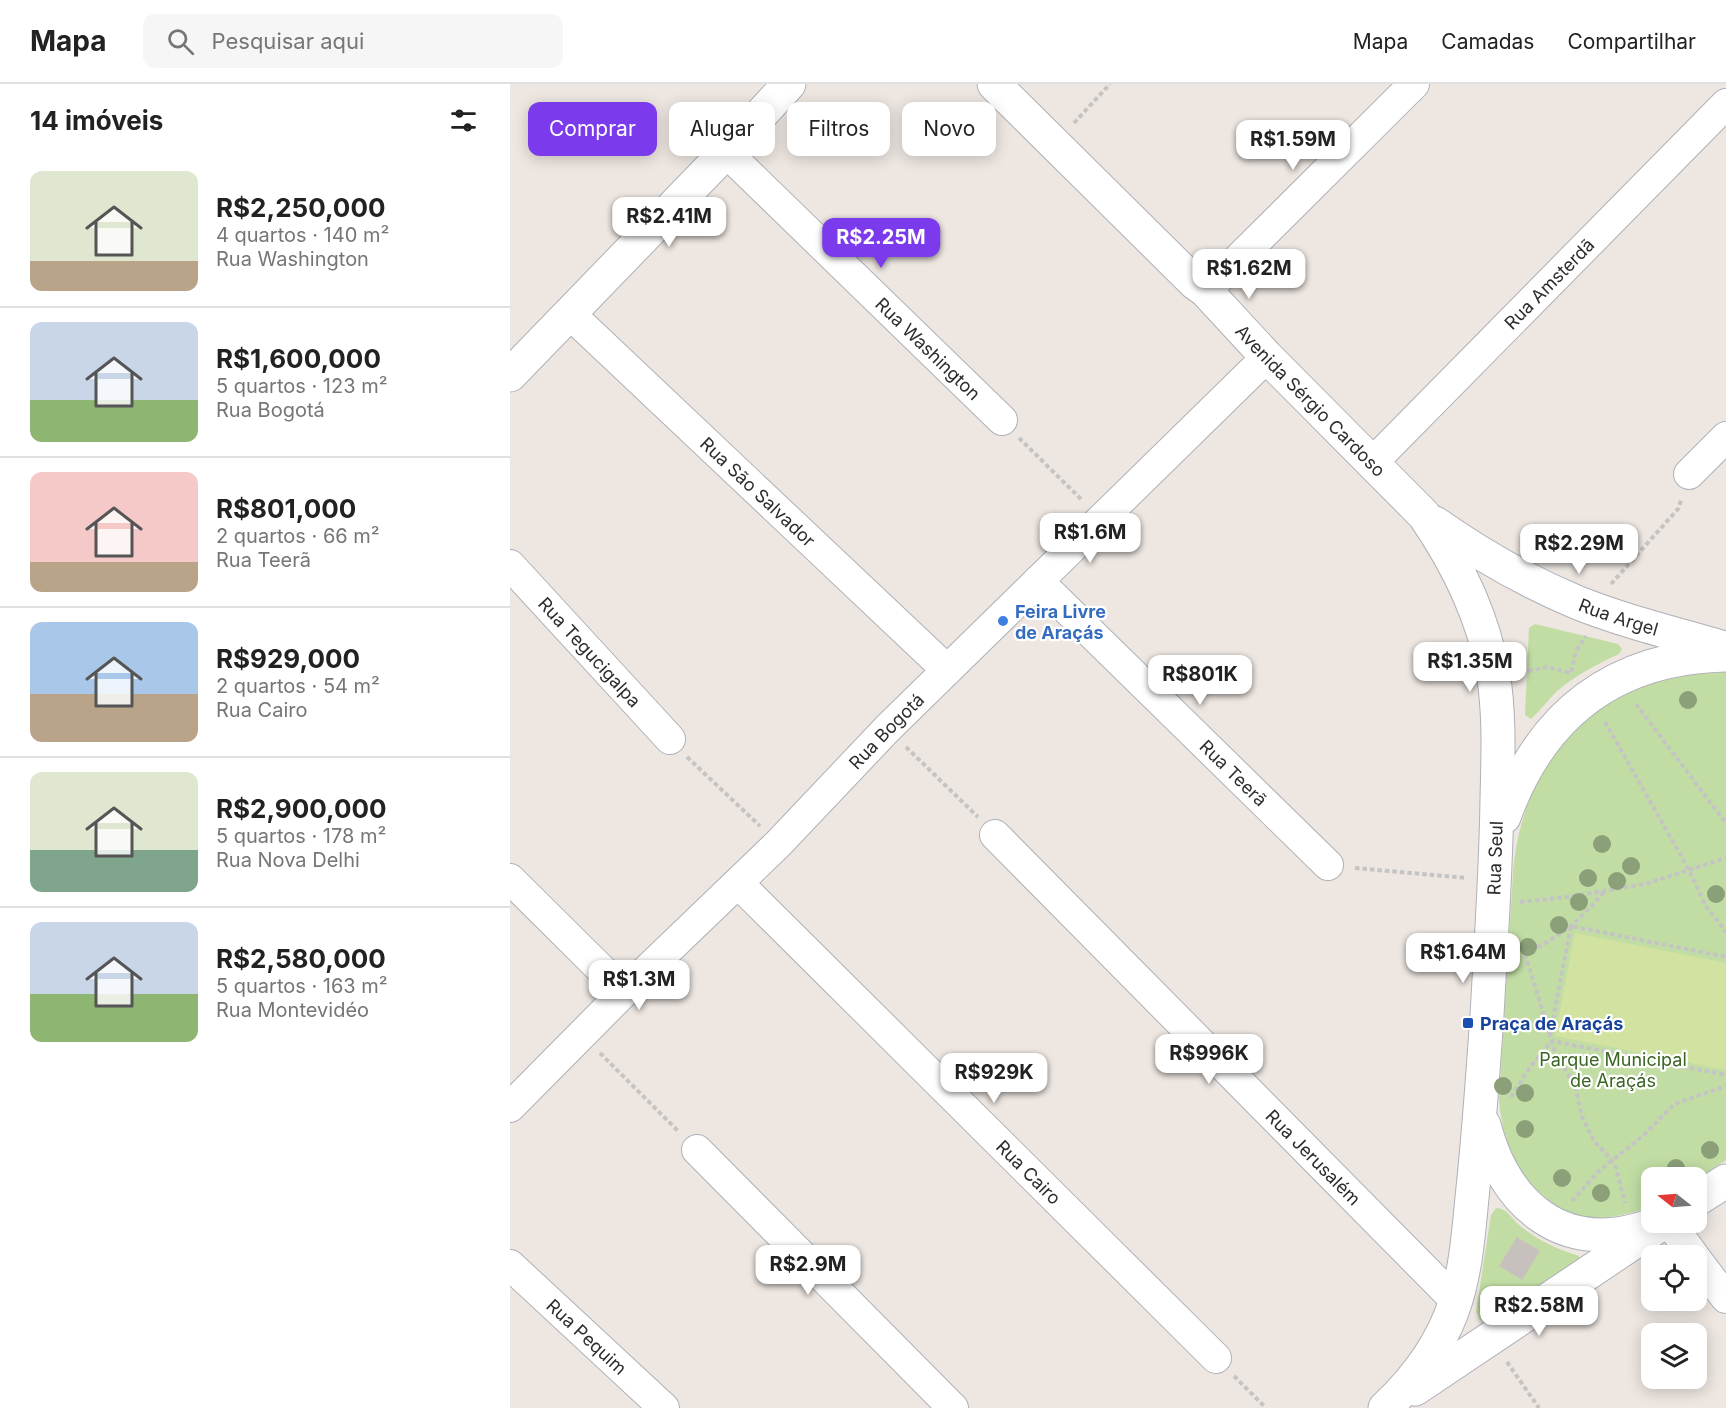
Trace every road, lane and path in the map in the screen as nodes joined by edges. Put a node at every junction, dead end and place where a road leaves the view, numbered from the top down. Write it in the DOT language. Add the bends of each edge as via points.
graph roads {
  1 [pos="789,84"];
  2 [pos="994,84"];
  3 [pos="1110,84"];
  4 [pos="1414,84"];
  5 [pos="772,102"];
  6 [pos="1726,104"];
  7 [pos="1054,145"];
  8 [pos="722,156"];
  9 [pos="730,156"];
  10 [pos="1206,291"];
  11 [pos="569,313"];
  12 [pos="1267,357"];
  13 [pos="510,375"];
  14 [pos="1002,420"];
  15 [pos="1726,437"];
  16 [pos="1372,463"];
  17 [pos="1689,474"];
  18 [pos="1424,515"];
  19 [pos="1101,519"];
  20 [pos="510,565"];
  21 [pos="1038,581"];
  22 [pos="1597,610"];
  23 [pos="1726,649"];
  24 [pos="1726,655"];
  25 [pos="947,670"];
  26 [pos="1493,675"];
  27 [pos="1631,698"];
  28 [pos="1601,716"];
  29 [pos="887,729"];
  30 [pos="670,739"];
  31 [pos="1726,823"];
  32 [pos="995,835"];
  33 [pos="778,844"];
  34 [pos="1726,858"];
  35 [pos="1328,865"];
  36 [pos="1689,870"];
  37 [pos="510,879"];
  38 [pos="738,883"];
  39 [pos="1503,885"];
  40 [pos="1606,891"];
  41 [pos="1571,926"];
  42 [pos="1726,932"];
  43 [pos="1525,954"];
  44 [pos="1519,956"];
  45 [pos="1726,957"];
  46 [pos="624,992"];
  47 [pos="582,1035"];
  48 [pos="1550,1035"];
  49 [pos="1552,1041"];
  50 [pos="1726,1075"];
  51 [pos="1726,1086"];
  52 [pos="1496,1098"];
  53 [pos="510,1107"];
  54 [pos="698,1150"];
  55 [pos="1612,1161"];
  56 [pos="1726,1180"];
  57 [pos="1707,1193"];
  58 [pos="1568,1206"];
  59 [pos="1626,1209"];
  60 [pos="1641,1229"];
  61 [pos="1646,1233"];
  62 [pos="510,1265"];
  63 [pos="1707,1273"];
  64 [pos="1726,1298"];
  65 [pos="1456,1301"];
  66 [pos="1491,1338"];
  67 [pos="1216,1358"];
  68 [pos="664,1408"];
  69 [pos="953,1408"];
  70 [pos="1266,1408"];
  71 [pos="1385,1408"];
  72 [pos="1539,1408"];
  1 -- 5 [label="street"];
  2 -- 7 [label="street, Avenida Sérgio Cardoso"];
  3 -- 7 [label="path"];
  4 -- 10 [label="street"];
  6 -- 16 [label="street, Rua Amsterdã"];
  7 -- 10 [label="street, Avenida Sérgio Cardoso"];
  8 -- 11 [label="street"];
  9 -- 14 [label="street, Rua Washington"];
  10 -- 12 [label="street, Avenida Sérgio Cardoso"];
  11 -- 13 [label="street"];
  11 -- 25 [label="street, Rua São Salvador"];
  12 -- 16 [label="street, Avenida Sérgio Cardoso"];
  12 -- 19 [label="street, Rua Bogotá"];
  14 -- 19 [label="path"];
  15 -- 17 [label="street"];
  16 -- 18 [label="street, Avenida Sérgio Cardoso"];
  17 -- 22 [label="path" via="1678,509 1606,590"];
  18 -- 22 [label="street, Rua Argel" via="1500,564"];
  18 -- 26 [label="street, Rua Seul" via="1468,590"];
  19 -- 21 [label="street, Rua Bogotá"];
  20 -- 30 [label="street, Rua Tegucigalpa"];
  21 -- 25 [label="street, Rua Bogotá"];
  21 -- 35 [label="street, Rua Teerã"];
  22 -- 23 [label="street, Rua Argel"];
  22 -- 26 [label="path" via="1576,651 1571,672 1547,667 1527,673"];
  24 -- 39 [label="street" via="1676,659 1634,672 1603,687 1560,722 1536,751 1513,791 1502,827"];
  25 -- 29 [label="street, Rua Bogotá"];
  26 -- 39 [label="street, Rua Seul" via="1499,733"];
  27 -- 31 [label="path"];
  28 -- 36 [label="path"];
  29 -- 32 [label="path"];
  29 -- 33 [label="street, Rua Bogotá"];
  30 -- 33 [label="path"];
  32 -- 65 [label="street, Rua Jerusalém"];
  33 -- 38 [label="street, Rua Bogotá"];
  34 -- 36 [label="path"];
  35 -- 39 [label="path"];
  36 -- 40 [label="path"];
  36 -- 42 [label="path" via="1705,904"];
  37 -- 46 [label="street"];
  38 -- 46 [label="street, Rua Bogotá"];
  38 -- 67 [label="street, Rua Cairo"];
  39 -- 40 [label="path"];
  39 -- 52 [label="street, Rua Seul"];
  40 -- 41 [label="path"];
  41 -- 43 [label="path"];
  41 -- 45 [label="path"];
  41 -- 48 [label="path"];
  43 -- 44 [label="path"];
  43 -- 48 [label="path"];
  46 -- 47 [label="street, Rua Bogotá"];
  47 -- 53 [label="street, Rua Bogotá"];
  47 -- 54 [label="path"];
  48 -- 49 [label="path"];
  49 -- 50 [label="path"];
  49 -- 52 [label="path"];
  49 -- 55 [label="path" via="1575,1086 1587,1129"];
  51 -- 55 [label="path" via="1674,1104 1644,1136"];
  52 -- 60 [label="street" via="1484,1123 1490,1147 1511,1186 1540,1215 1578,1233"];
  52 -- 65 [label="street, Rua Seul"];
  54 -- 69 [label="street"];
  55 -- 58 [label="path"];
  55 -- 59 [label="path"];
  56 -- 57 [label="street"];
  61 -- 66 [label="street"];
  62 -- 68 [label="street, Rua Pequim"];
  63 -- 64 [label="street"];
  65 -- 71 [label="street, Rua Seul" via="1432,1352"];
  66 -- 71 [label="street"];
  66 -- 72 [label="path"];
  67 -- 70 [label="path"];
}
